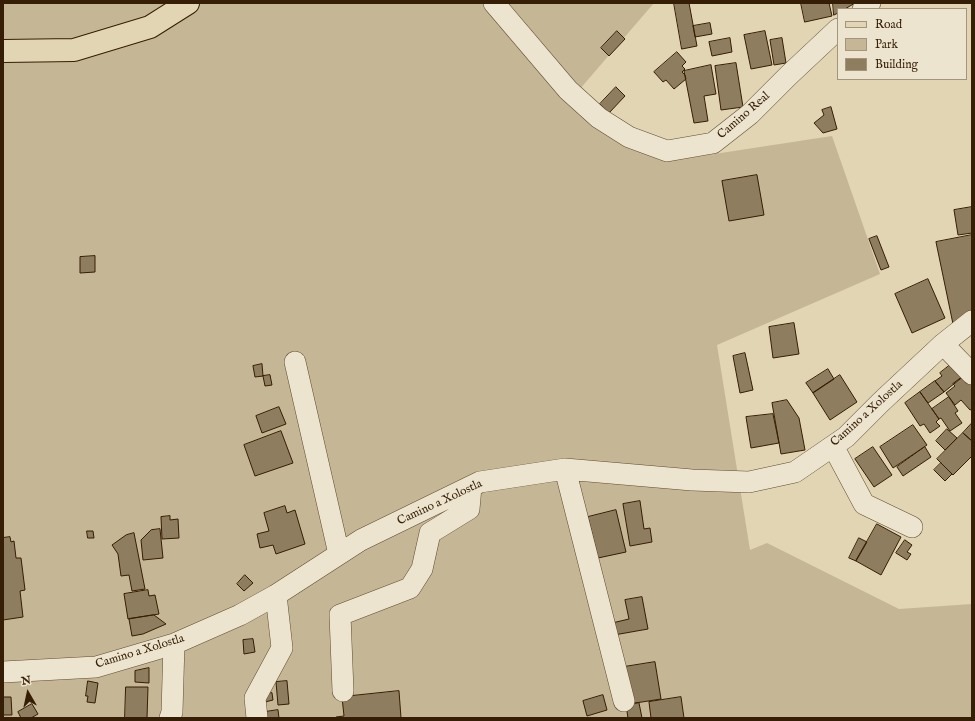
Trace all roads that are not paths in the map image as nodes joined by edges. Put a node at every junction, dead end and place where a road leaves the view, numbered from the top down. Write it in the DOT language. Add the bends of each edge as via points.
graph roads {
  1 [pos="188,3"];
  2 [pos="494,3"];
  3 [pos="837,30"];
  4 [pos="3,51"];
  5 [pos="972,321"];
  6 [pos="943,344"];
  7 [pos="295,362"];
  8 [pos="972,374"];
  9 [pos="833,446"];
  10 [pos="565,470"];
  11 [pos="471,487"];
  12 [pos="912,527"];
  13 [pos="339,554"];
  14 [pos="276,595"];
  15 [pos="174,644"];
  16 [pos="3,672"];
  17 [pos="343,691"];
  18 [pos="624,701"];
  19 [pos="170,718"];
  20 [pos="257,718"];
  1 -- 4 [label="main road" via="150,27 74,50"];
  2 -- 3 [label="street, Camino Real" via="568,90 599,118 629,137 667,150 713,143 750,114"];
  5 -- 6 [label="street, Camino a Xolostla"];
  6 -- 8 [label="street"];
  6 -- 9 [label="street, Camino a Xolostla" via="846,437"];
  7 -- 13 [label="street"];
  9 -- 10 [label="street, Camino a Xolostla" via="795,472 749,482"];
  9 -- 12 [label="street" via="864,504"];
  10 -- 11 [label="street, Camino a Xolostla" via="480,482"];
  10 -- 18 [label="street"];
  11 -- 13 [label="street, Camino a Xolostla" via="361,540"];
  11 -- 17 [label="street" via="469,509 430,533 422,569 410,588 340,615"];
  13 -- 14 [label="street, Camino a Xolostla"];
  14 -- 15 [label="street, Camino a Xolostla" via="240,615"];
  14 -- 20 [label="street" via="282,648 256,698"];
  15 -- 16 [label="street, Camino a Xolostla" via="96,667"];
  15 -- 19 [label="street"];
}
